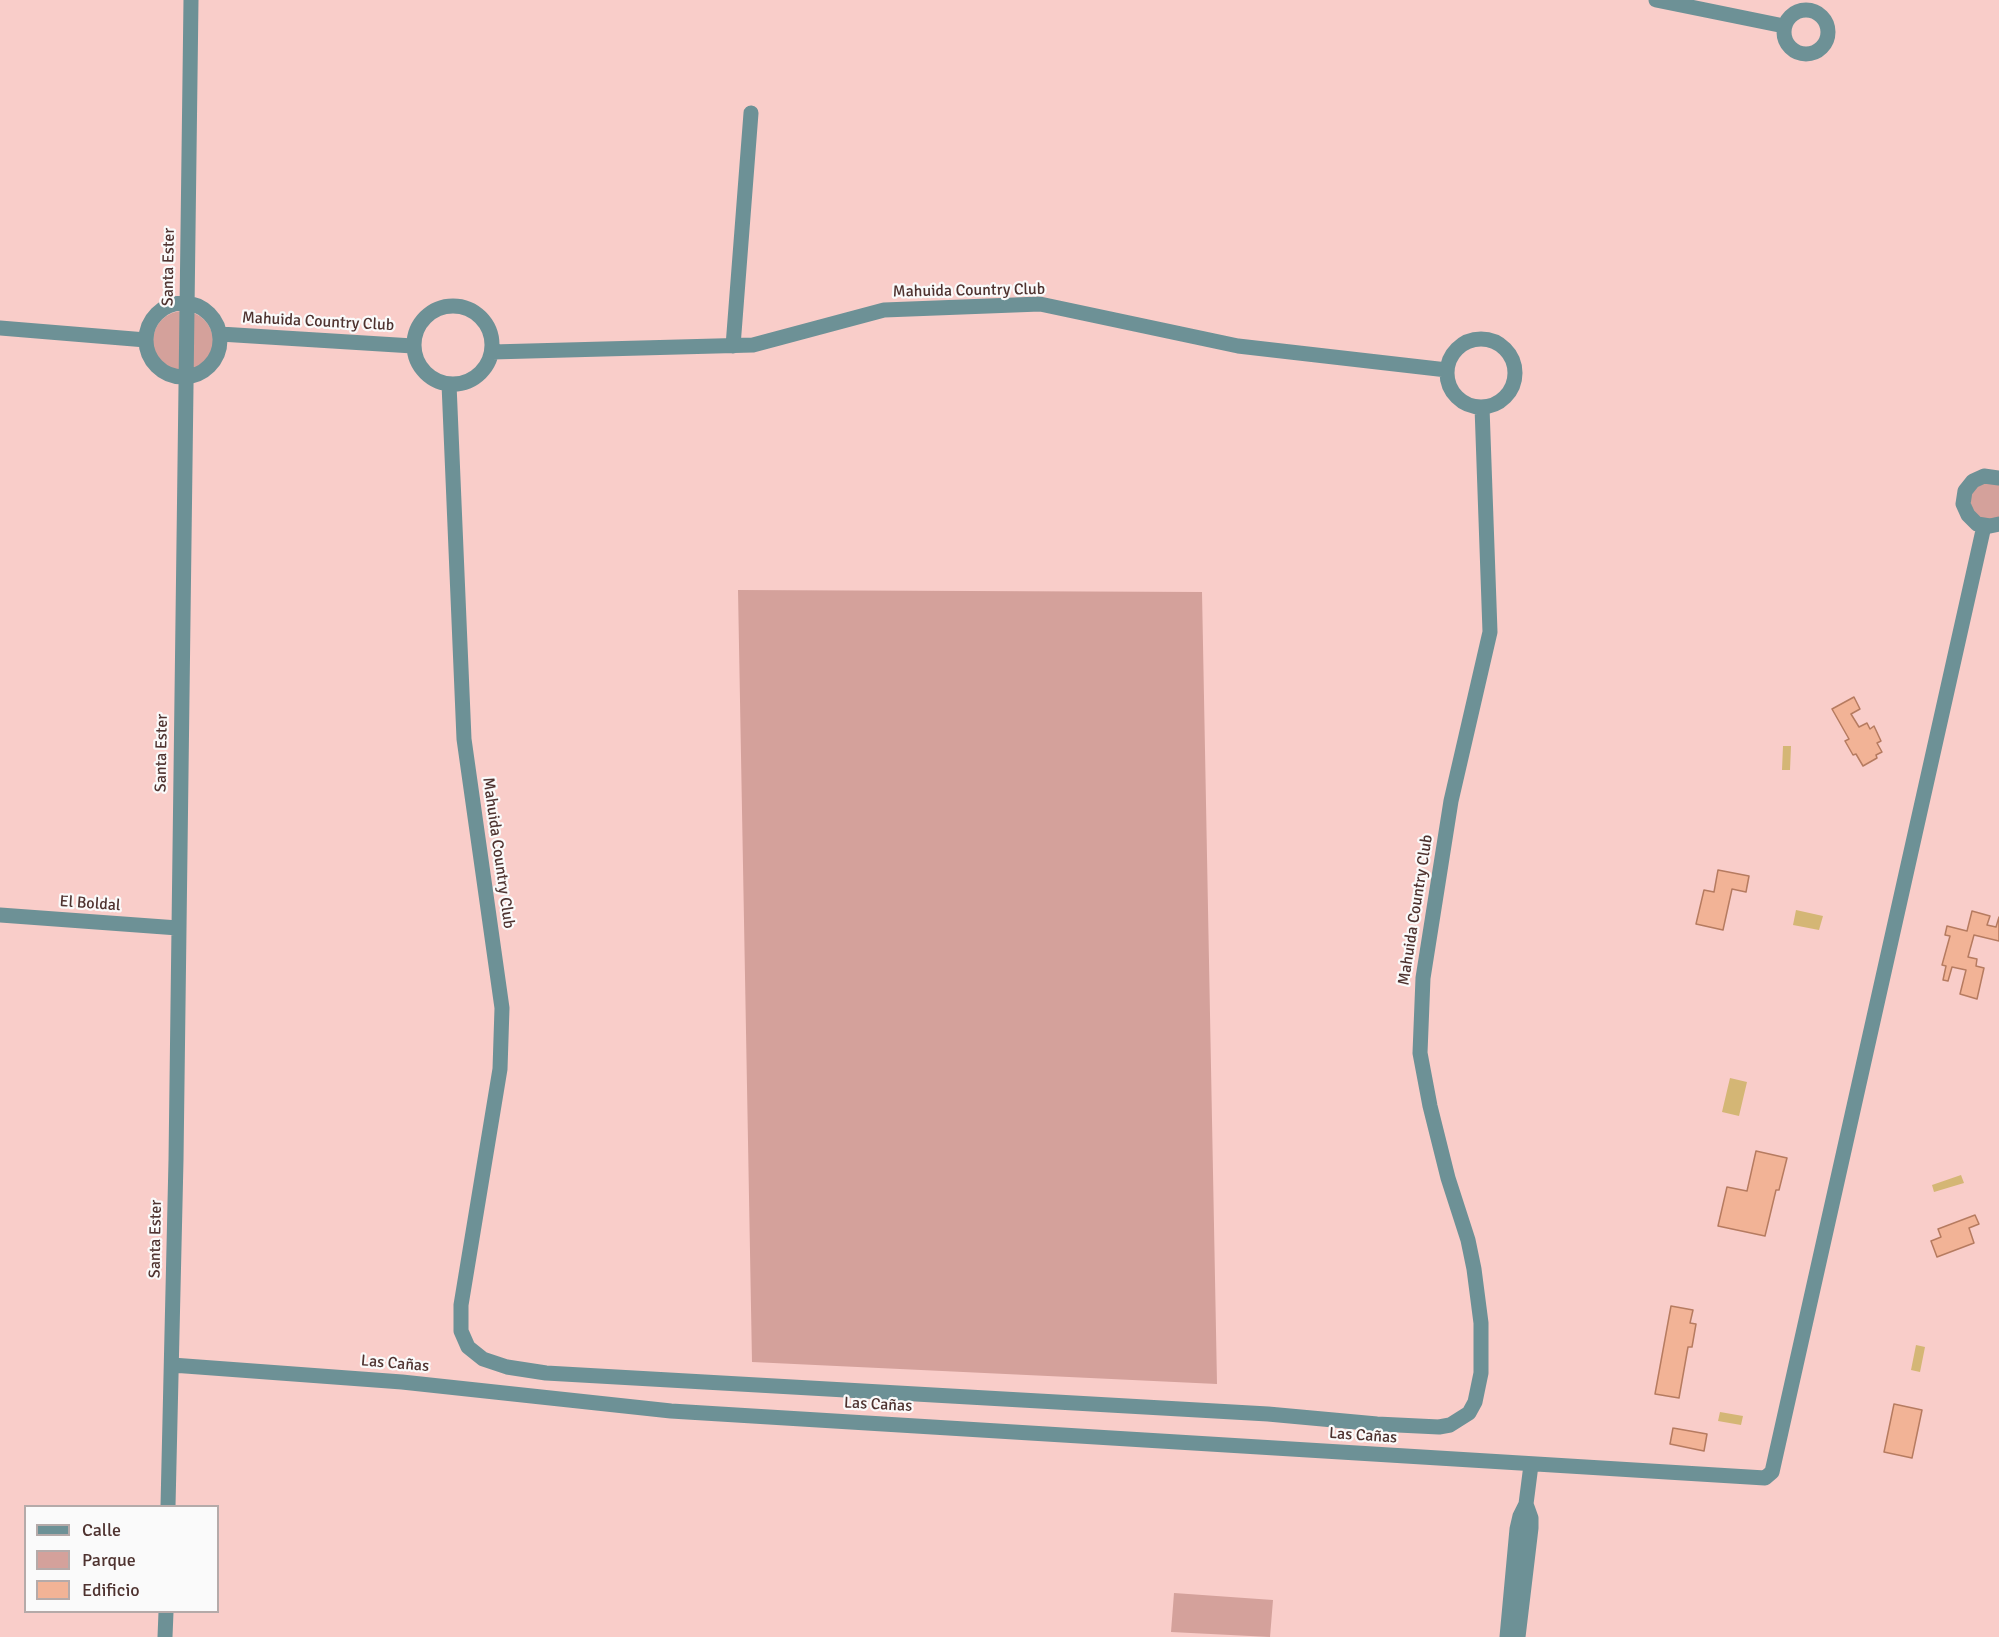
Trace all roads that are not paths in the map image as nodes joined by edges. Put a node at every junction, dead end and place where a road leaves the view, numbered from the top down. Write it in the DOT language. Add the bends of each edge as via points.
graph roads {
  1 [pos="191,0"];
  2 [pos="1656,0"];
  3 [pos="1811,5"];
  4 [pos="1784,26"];
  5 [pos="751,112"];
  6 [pos="186,303"];
  7 [pos="0,328"];
  8 [pos="220,334"];
  9 [pos="146,340"];
  10 [pos="413,346"];
  11 [pos="733,346"];
  12 [pos="492,352"];
  13 [pos="1447,369"];
  14 [pos="185,378"];
  15 [pos="449,384"];
  16 [pos="1482,407"];
  17 [pos="1999,478"];
  18 [pos="1991,525"];
  19 [pos="0,915"];
  20 [pos="178,928"];
  21 [pos="172,1365"];
  22 [pos="1531,1465"];
  23 [pos="1526,1504"];
  24 [pos="168,1505"];
  25 [pos="166,1613"];
  26 [pos="165,1637"];
  27 [pos="1507,1637"];
  28 [pos="1518,1637"];
  1 -- 6 [label="street, Santa Ester"];
  2 -- 4 [label="street"];
  3 -- 4 [label="street" via="1791,15"];
  3 -- 4 [label="street" via="1826,24 1826,39 1817,50 1796,51 1786,40"];
  5 -- 11 [label="street"];
  6 -- 8 [label="street" via="208,313"];
  6 -- 9 [label="street" via="174,304 154,317"];
  6 -- 14 [label="street, Santa Ester"];
  7 -- 9 [label="street"];
  8 -- 10 [label="street, Mahuida Country Club"];
  8 -- 14 [label="street" via="216,358 198,375"];
  9 -- 14 [label="street" via="153,363 162,371"];
  10 -- 12 [label="street" via="415,333 428,314 450,305 473,311 486,323"];
  10 -- 15 [label="street" via="420,367"];
  11 -- 12 [label="street, Mahuida Country Club"];
  11 -- 13 [label="street, Mahuida Country Club" via="753,345 884,310 1040,304 1238,346"];
  12 -- 15 [label="street" via="481,373 472,380"];
  13 -- 16 [label="street" via="1450,388 1460,400"];
  13 -- 16 [label="street" via="1460,346 1473,340 1498,343 1507,351 1515,376 1510,390 1503,399"];
  14 -- 20 [label="street, Santa Ester"];
  15 -- 16 [label="street, Mahuida Country Club" via="464,739 502,1008 500,1069 461,1305 460,1323 468,1347 483,1359 507,1367 546,1373 1268,1414 1388,1425 1450,1425 1469,1413 1481,1373 1479,1298 1468,1240 1430,1106 1420,1053 1420,1015 1451,801 1490,632"];
  17 -- 18 [label="street" via="1978,478 1965,491 1965,510 1972,520"];
  18 -- 22 [label="street, Las Cañas" via="1772,1472 1765,1479"];
  19 -- 20 [label="street, El Boldal"];
  20 -- 21 [label="street, Santa Ester"];
  21 -- 22 [label="street, Las Cañas" via="402,1382 671,1411"];
  21 -- 24 [label="street, Santa Ester"];
  22 -- 23 [label="street"];
  23 -- 27 [label="street" via="1517,1529"];
  23 -- 28 [label="street" via="1531,1518"];
  25 -- 26 [label="street"];
}
